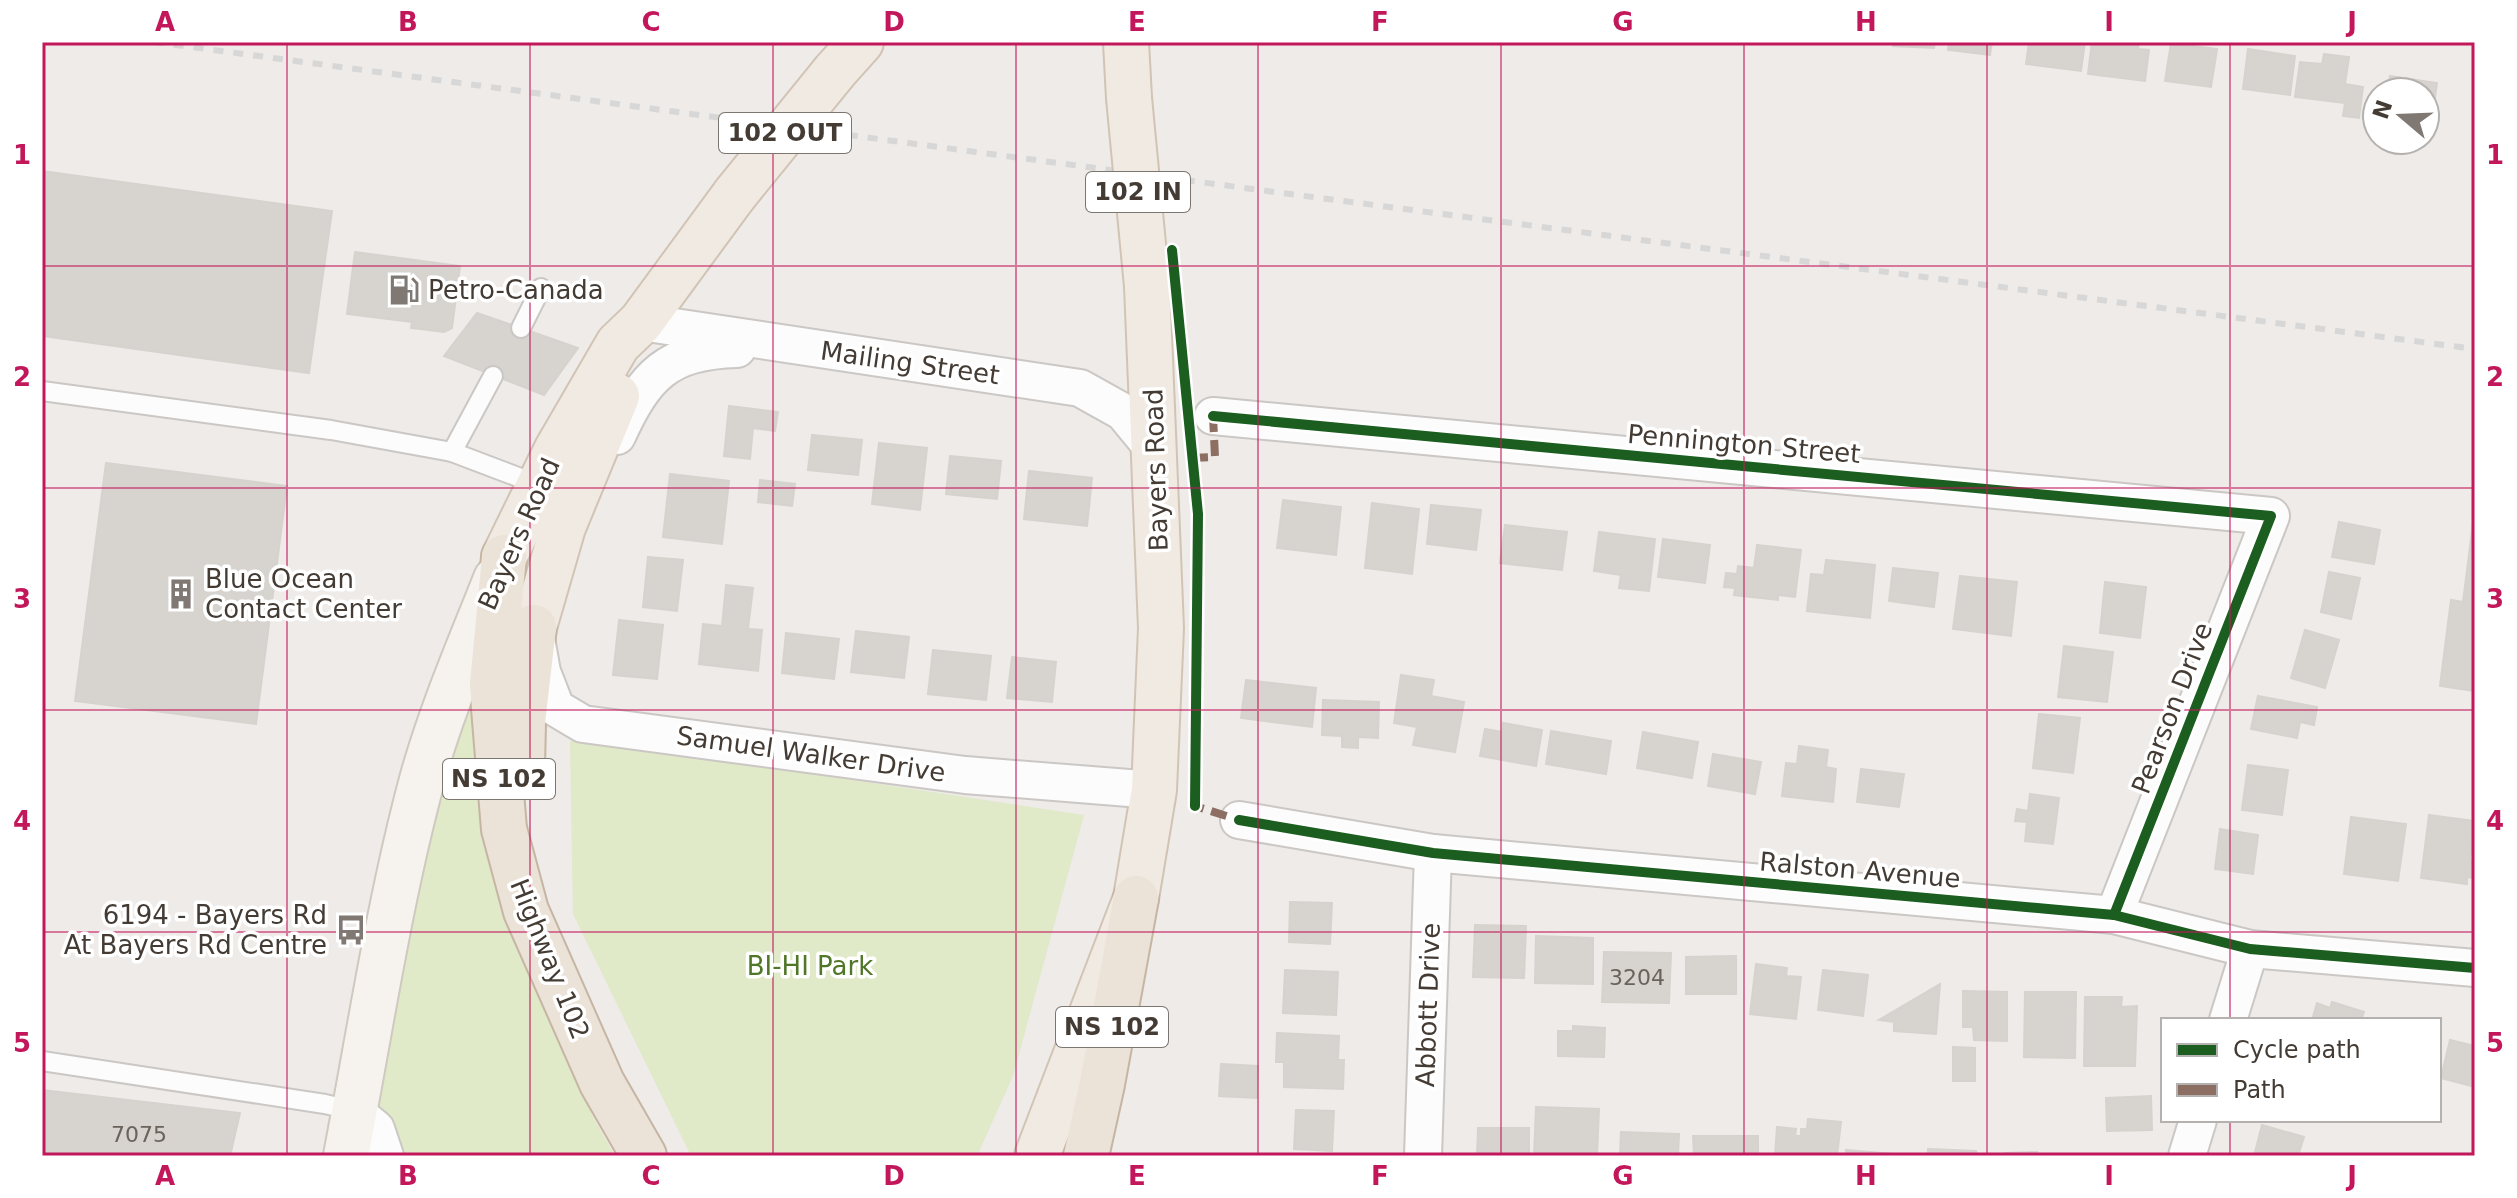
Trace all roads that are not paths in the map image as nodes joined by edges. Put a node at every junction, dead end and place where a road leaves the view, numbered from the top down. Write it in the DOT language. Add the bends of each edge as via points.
graph roads {
  1 [pos="1126,42"];
  2 [pos="848,57"];
  3 [pos="541,288"];
  4 [pos="641,322"];
  5 [pos="521,328"];
  6 [pos="799,347"];
  7 [pos="493,376"];
  8 [pos="42,391"];
  9 [pos="1213,416"];
  10 [pos="452,452"];
  11 [pos="1156,452"];
  12 [pos="539,485"];
  13 [pos="2271,516"];
  14 [pos="504,557"];
  15 [pos="534,627"];
  16 [pos="542,672"];
  17 [pos="1154,790"];
  18 [pos="1239,820"];
  19 [pos="1433,853"];
  20 [pos="1136,898"];
  21 [pos="2114,915"];
  22 [pos="2250,949"];
  23 [pos="2475,968"];
  24 [pos="560,992"];
  25 [pos="2229,1018"];
  26 [pos="42,1061"];
  27 [pos="354,1111"];
  28 [pos="2197,1122"];
  29 [pos="346,1156"];
  30 [pos="385,1156"];
  31 [pos="644,1156"];
  32 [pos="1037,1156"];
  33 [pos="1086,1156"];
  34 [pos="1423,1156"];
  35 [pos="2187,1156"];
  1 -- 11 [label="main road, Bayers Road / 102 IN, bridge"];
  2 -- 4 [label="main road, Bayers Road / 102 OUT, bridge" via="735,194"];
  3 -- 5 [label="lane"];
  4 -- 6 [label="street, Mailing Street"];
  4 -- 12 [label="main road, Bayers Road" via="618,344"];
  4 -- 15 [label="main road, NS 102" via="637,353 563,527"];
  6 -- 11 [label="street, Mailing Street" via="1080,388 1123,412"];
  6 -- 16 [label="street, Bayers Road" via="719,349 690,356 655,374 634,400 562,576 546,627"];
  7 -- 10 [label="lane"];
  8 -- 10 [label="lane"];
  9 -- 13 [label="street, Pennington Street"];
  10 -- 12 [label="lane"];
  11 -- 17 [label="main road, Bayers Road / 102 IN" via="1161,628"];
  12 -- 14 [label="main road, Bayers Road"];
  13 -- 21 [label="street, Pearson Drive"];
  14 -- 24 [label="highway, Highway 102 / NS 102" via="492,684 504,829 526,911"];
  14 -- 27 [label="main road, Bayers Road" via="422,778"];
  15 -- 16 [label="street, Samuel Walker Drive"];
  15 -- 24 [label="highway, NS 102" via="521,787 532,884"];
  16 -- 17 [label="street, Samuel Walker Drive" via="556,708 583,724 965,775"];
  17 -- 20 [label="main road, Bayers Road / 102 IN"];
  18 -- 19 [label="street, Ralston Avenue"];
  19 -- 21 [label="street, Ralston Avenue"];
  19 -- 34 [label="street, Abbott Drive"];
  20 -- 32 [label="main road, Bayers Road"];
  20 -- 33 [label="highway, NS 102"];
  21 -- 22 [label="street, Ralston Avenue"];
  22 -- 23 [label="street, Ralston Avenue"];
  22 -- 25 [label="street"];
  24 -- 31 [label="highway, Highway 102 / NS 102" via="602,1083"];
  26 -- 27 [label="lane"];
  27 -- 29 [label="main road, Bayers Road"];
  27 -- 30 [label="street" via="376,1129"];
  28 -- 35 [label="street"];
}
